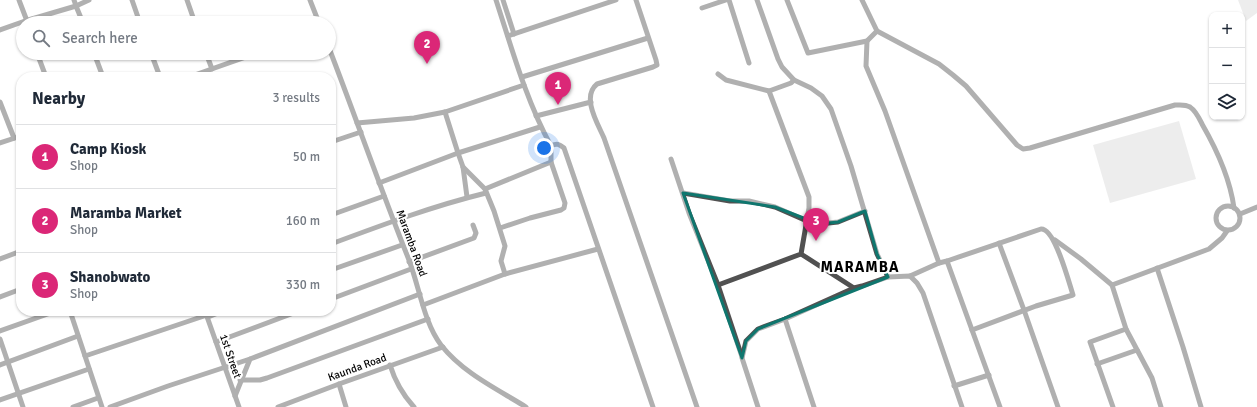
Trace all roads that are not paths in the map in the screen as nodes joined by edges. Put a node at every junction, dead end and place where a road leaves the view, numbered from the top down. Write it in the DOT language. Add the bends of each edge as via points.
graph roads {
  1 [pos="19,0"];
  2 [pos="74,0"];
  3 [pos="89,0"];
  4 [pos="132,0"];
  5 [pos="187,0"];
  6 [pos="310,0"];
  7 [pos="496,0"];
  8 [pos="503,0"];
  9 [pos="616,0"];
  10 [pos="636,0"];
  11 [pos="728,0"];
  12 [pos="757,0"];
  13 [pos="787,0"];
  14 [pos="862,0"];
  15 [pos="76,6"];
  16 [pos="702,8"];
  17 [pos="24,16"];
  18 [pos="45,16"];
  19 [pos="80,16"];
  20 [pos="138,16"];
  21 [pos="193,16"];
  22 [pos="316,16"];
  23 [pos="16,25"];
  24 [pos="0,30"];
  25 [pos="877,31"];
  26 [pos="514,34"];
  27 [pos="508,36"];
  28 [pos="648,38"];
  29 [pos="867,41"];
  30 [pos="40,60"];
  31 [pos="97,60"];
  32 [pos="154,60"];
  33 [pos="209,60"];
  34 [pos="237,60"];
  35 [pos="333,60"];
  36 [pos="749,63"];
  37 [pos="212,69"];
  38 [pos="44,72"];
  39 [pos="101,72"];
  40 [pos="158,72"];
  41 [pos="203,72"];
  42 [pos="718,74"];
  43 [pos="522,78"];
  44 [pos="794,80"];
  45 [pos="524,85"];
  46 [pos="770,90"];
  47 [pos="0,102"];
  48 [pos="591,102"];
  49 [pos="445,112"];
  50 [pos="536,116"];
  51 [pos="357,123"];
  52 [pos="540,127"];
  53 [pos="361,132"];
  54 [pos="14,138"];
  55 [pos="336,140"];
  56 [pos="0,143"];
  57 [pos="551,146"];
  58 [pos="458,153"];
  59 [pos="671,159"];
  60 [pos="551,162"];
  61 [pos="463,167"];
  62 [pos="379,183"];
  63 [pos="486,191"];
  64 [pos="683,193"];
  65 [pos="384,196"];
  66 [pos="467,197"];
  67 [pos="1257,207"];
  68 [pos="1234,208"];
  69 [pos="865,211"];
  70 [pos="336,213"];
  71 [pos="1240,214"];
  72 [pos="393,221"];
  73 [pos="807,221"];
  74 [pos="473,225"];
  75 [pos="500,228"];
  76 [pos="1227,230"];
  77 [pos="1054,240"];
  78 [pos="336,242"];
  79 [pos="999,243"];
  80 [pos="402,245"];
  81 [pos="598,249"];
  82 [pos="16,253"];
  83 [pos="801,254"];
  84 [pos="0,259"];
  85 [pos="947,261"];
  86 [pos="410,262"];
  87 [pos="939,263"];
  88 [pos="336,268"];
  89 [pos="1157,268"];
  90 [pos="412,269"];
  91 [pos="505,274"];
  92 [pos="910,276"];
  93 [pos="888,277"];
  94 [pos="718,285"];
  95 [pos="1112,285"];
  96 [pos="854,288"];
  97 [pos="16,291"];
  98 [pos="420,294"];
  99 [pos="0,297"];
  100 [pos="336,297"];
  101 [pos="424,305"];
  102 [pos="1024,310"];
  103 [pos="42,316"];
  104 [pos="72,316"];
  105 [pos="201,316"];
  106 [pos="208,316"];
  107 [pos="286,316"];
  108 [pos="428,319"];
  109 [pos="785,319"];
  110 [pos="1126,329"];
  111 [pos="972,330"];
  112 [pos="0,331"];
  113 [pos="78,336"];
  114 [pos="0,339"];
  115 [pos="216,342"];
  116 [pos="442,347"];
  117 [pos="1137,350"];
  118 [pos="85,356"];
  119 [pos="742,358"];
  120 [pos="250,359"];
  121 [pos="8,362"];
  122 [pos="1097,364"];
  123 [pos="0,365"];
  124 [pos="390,366"];
  125 [pos="225,367"];
  126 [pos="89,369"];
  127 [pos="989,376"];
  128 [pos="240,380"];
  129 [pos="339,384"];
  130 [pos="954,386"];
  131 [pos="18,393"];
  132 [pos="235,396"];
  133 [pos="98,398"];
  134 [pos="0,400"];
  135 [pos="23,407"];
  136 [pos="73,407"];
  137 [pos="102,407"];
  138 [pos="110,407"];
  139 [pos="240,407"];
  140 [pos="278,407"];
  141 [pos="346,407"];
  142 [pos="414,407"];
  143 [pos="526,407"];
  144 [pos="653,407"];
  145 [pos="697,407"];
  146 [pos="758,407"];
  147 [pos="814,407"];
  148 [pos="962,407"];
  149 [pos="1000,407"];
  150 [pos="1058,407"];
  151 [pos="1113,407"];
  152 [pos="1161,407"];
  153 [pos="1201,407"];
  1 -- 17 [label="street"];
  2 -- 15 [label="street"];
  3 -- 15 [label="street"];
  4 -- 20 [label="street"];
  5 -- 21 [label="street"];
  6 -- 22 [label="street"];
  7 -- 27 [label="street"];
  8 -- 26 [label="street"];
  9 -- 26 [label="street"];
  10 -- 28 [label="street"];
  11 -- 16 [label="street"];
  11 -- 36 [label="street"];
  12 -- 44 [label="street" via="778,59"];
  13 -- 29 [label="street" via="808,53"];
  14 -- 25 [label="street"];
  15 -- 18 [label="street"];
  15 -- 19 [label="street"];
  23 -- 24 [label="street"];
  25 -- 29 [label="street"];
  25 -- 68 [label="street" via="954,75 1023,149 1175,105 1189,106 1213,142 1226,174"];
  26 -- 27 [label="street"];
  27 -- 43 [label="street"];
  28 -- 43 [label="street"];
  28 -- 48 [label="street" via="657,65 597,84 591,92"];
  29 -- 87 [label="street" via="866,66"];
  30 -- 38 [label="street"];
  31 -- 39 [label="street"];
  32 -- 40 [label="street"];
  33 -- 37 [label="street"];
  34 -- 37 [label="street"];
  35 -- 51 [label="street, Maramba Road"];
  37 -- 41 [label="street"];
  42 -- 46 [label="street" via="726,80"];
  43 -- 45 [label="street"];
  44 -- 46 [label="street"];
  44 -- 69 [label="street" via="822,96 831,109"];
  45 -- 49 [label="street"];
  45 -- 50 [label="street"];
  46 -- 73 [label="street" via="809,197"];
  47 -- 54 [label="street"];
  48 -- 50 [label="street"];
  48 -- 145 [label="street"];
  49 -- 51 [label="street" via="414,118"];
  49 -- 58 [label="street"];
  50 -- 52 [label="street"];
  51 -- 53 [label="street, Maramba Road"];
  52 -- 57 [label="street"];
  52 -- 58 [label="street"];
  53 -- 55 [label="street"];
  53 -- 62 [label="street, Maramba Road"];
  54 -- 56 [label="street"];
  57 -- 60 [label="street"];
  57 -- 81 [label="street" via="560,144 564,148"];
  58 -- 61 [label="street"];
  58 -- 62 [label="street"];
  59 -- 64 [label="street"];
  60 -- 63 [label="street"];
  60 -- 75 [label="street" via="565,203 564,208"];
  61 -- 63 [label="street"];
  61 -- 66 [label="street"];
  62 -- 65 [label="street, Maramba Road"];
  63 -- 66 [label="street"];
  63 -- 75 [label="street"];
  64 -- 73 [label="street" via="730,201 749,201 775,207"];
  64 -- 94 [label="street"];
  65 -- 70 [label="street"];
  65 -- 72 [label="street, Maramba Road"];
  66 -- 72 [label="street"];
  67 -- 71 [label="street"];
  68 -- 71 [label="street"];
  68 -- 76 [label="street" via="1222,207 1217,213 1216,221 1223,230"];
  69 -- 73 [label="street" via="838,222 819,224"];
  69 -- 93 [label="street" via="877,254"];
  71 -- 76 [label="street" via="1238,226"];
  72 -- 78 [label="street"];
  72 -- 80 [label="street, Maramba Road"];
  73 -- 83 [label="street"];
  74 -- 86 [label="street" via="476,233 474,238"];
  75 -- 91 [label="street" via="505,246 501,261"];
  76 -- 89 [label="street" via="1209,249"];
  77 -- 79 [label="street" via="1048,231 1041,229"];
  77 -- 95 [label="street"];
  77 -- 102 [label="street" via="1073,295"];
  79 -- 85 [label="street"];
  79 -- 102 [label="street"];
  80 -- 86 [label="street, Maramba Road"];
  80 -- 88 [label="street"];
  81 -- 91 [label="street"];
  81 -- 144 [label="street"];
  82 -- 84 [label="street"];
  83 -- 94 [label="street"];
  83 -- 96 [label="street"];
  85 -- 87 [label="street"];
  85 -- 111 [label="street"];
  86 -- 90 [label="street, Maramba Road"];
  87 -- 92 [label="street"];
  89 -- 95 [label="street"];
  89 -- 153 [label="street"];
  90 -- 98 [label="street, Maramba Road"];
  90 -- 100 [label="street"];
  91 -- 101 [label="street"];
  92 -- 93 [label="street"];
  92 -- 130 [label="street" via="923,293"];
  93 -- 96 [label="street"];
  94 -- 119 [label="street"];
  95 -- 110 [label="street"];
  96 -- 109 [label="street"];
  97 -- 99 [label="street"];
  98 -- 101 [label="street, Maramba Road"];
  98 -- 120 [label="street"];
  101 -- 108 [label="street, Maramba Road"];
  102 -- 111 [label="street"];
  102 -- 150 [label="street"];
  103 -- 112 [label="street"];
  104 -- 113 [label="street"];
  105 -- 118 [label="street"];
  106 -- 115 [label="street, 1st Street"];
  107 -- 115 [label="street"];
  108 -- 116 [label="street, Maramba Road"];
  108 -- 128 [label="street" via="267,378"];
  109 -- 119 [label="street" via="758,329 746,341"];
  109 -- 147 [label="street"];
  110 -- 117 [label="street"];
  110 -- 122 [label="street" via="1090,342"];
  111 -- 127 [label="street"];
  113 -- 118 [label="street"];
  113 -- 121 [label="street"];
  114 -- 121 [label="street"];
  115 -- 125 [label="street, 1st Street"];
  116 -- 124 [label="street, Kaunda Road"];
  116 -- 143 [label="street, Maramba Road" via="476,377"];
  117 -- 122 [label="street"];
  117 -- 152 [label="street" via="1152,378"];
  118 -- 126 [label="street"];
  119 -- 146 [label="street"];
  120 -- 125 [label="street"];
  120 -- 128 [label="street"];
  121 -- 123 [label="street"];
  121 -- 131 [label="street"];
  122 -- 151 [label="street"];
  124 -- 129 [label="street, Kaunda Road"];
  124 -- 142 [label="street" via="395,380"];
  125 -- 132 [label="street, 1st Street"];
  125 -- 138 [label="street"];
  126 -- 131 [label="street"];
  126 -- 133 [label="street"];
  127 -- 130 [label="street"];
  127 -- 149 [label="street"];
  128 -- 132 [label="street"];
  129 -- 140 [label="street, Kaunda Road"];
  129 -- 141 [label="street"];
  130 -- 148 [label="street"];
  131 -- 134 [label="street"];
  131 -- 135 [label="street"];
  132 -- 139 [label="street, 1st Street"];
  133 -- 136 [label="street"];
  133 -- 137 [label="street"];
}
